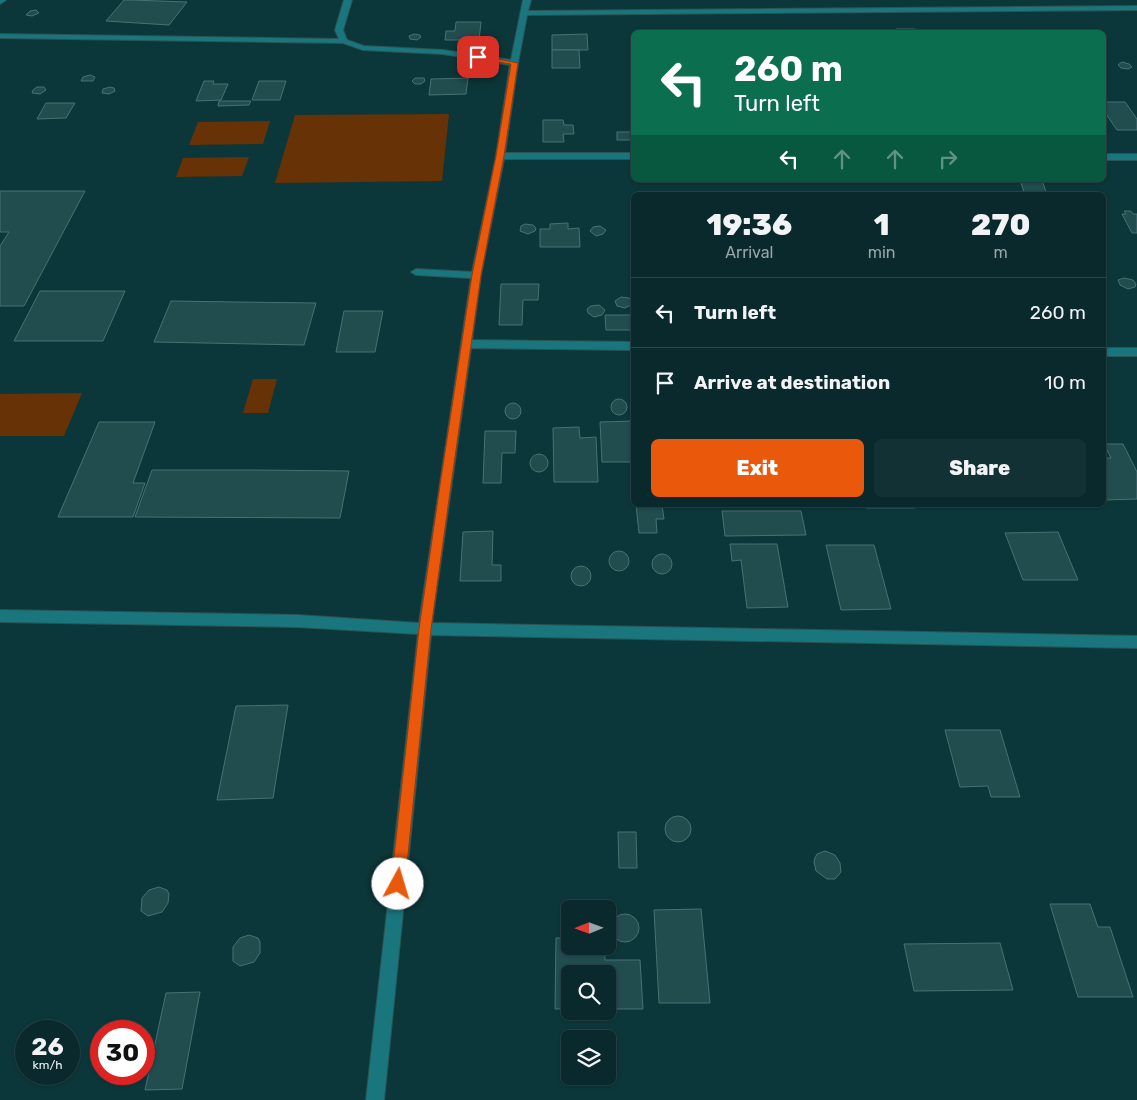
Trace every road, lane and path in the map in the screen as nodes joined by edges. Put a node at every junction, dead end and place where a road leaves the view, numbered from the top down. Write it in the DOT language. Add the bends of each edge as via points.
graph roads {
  1 [pos="348,0"];
  2 [pos="527,0"];
  3 [pos="771,0"];
  4 [pos="993,0"];
  5 [pos="1137,8"];
  6 [pos="999,9"];
  7 [pos="773,12"];
  8 [pos="525,13"];
  9 [pos="0,36"];
  10 [pos="344,41"];
  11 [pos="514,63"];
  12 [pos="500,156"];
  13 [pos="631,156"];
  14 [pos="1106,157"];
  15 [pos="1137,157"];
  16 [pos="416,272"];
  17 [pos="476,275"];
  18 [pos="466,344"];
  19 [pos="631,346"];
  20 [pos="1106,352"];
  21 [pos="1137,352"];
  22 [pos="0,616"];
  23 [pos="425,629"];
  24 [pos="1137,642"];
  25 [pos="375,1100"];
  1 -- 10 [label="street" via="339,30"];
  2 -- 8 [label="street"];
  3 -- 7 [label="street"];
  4 -- 6 [label="street"];
  5 -- 6 [label="street"];
  6 -- 7 [label="street"];
  7 -- 8 [label="street"];
  8 -- 11 [label="street"];
  9 -- 10 [label="street"];
  10 -- 11 [label="street" via="363,48 443,52"];
  11 -- 12 [label="street"];
  12 -- 13 [label="street"];
  12 -- 17 [label="street"];
  14 -- 15 [label="street"];
  16 -- 17 [label="street"];
  17 -- 18 [label="street"];
  18 -- 19 [label="street"];
  18 -- 23 [label="street"];
  20 -- 21 [label="street"];
  22 -- 23 [label="street" via="297,621"];
  23 -- 24 [label="street"];
  23 -- 25 [label="street"];
}
